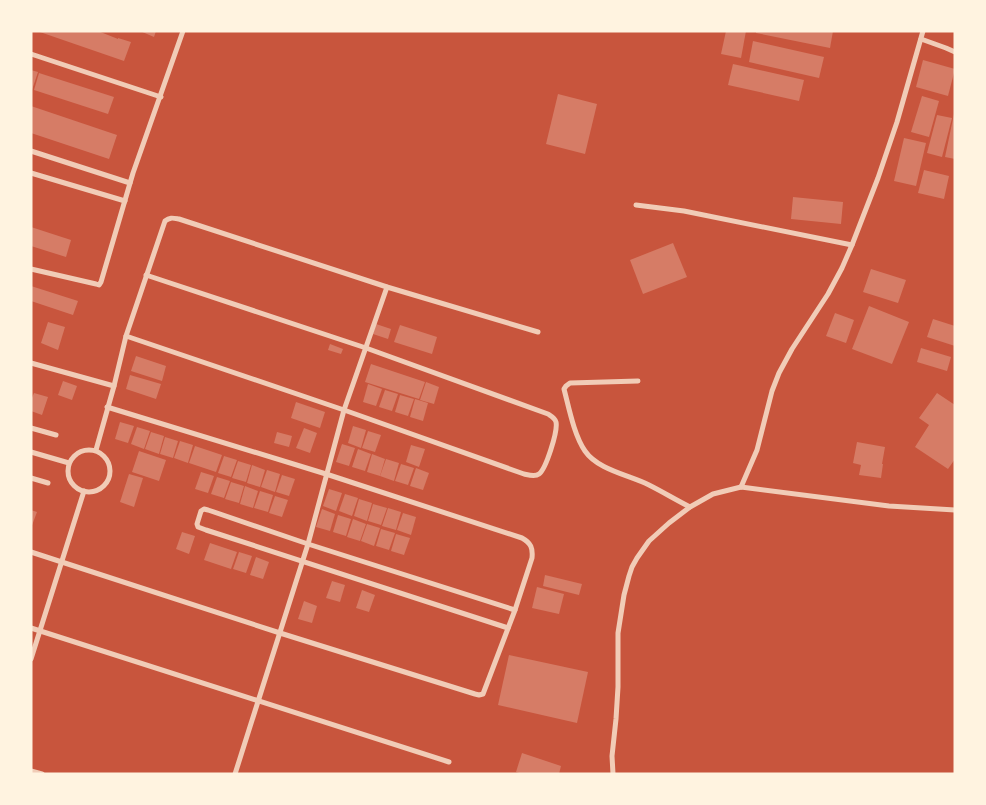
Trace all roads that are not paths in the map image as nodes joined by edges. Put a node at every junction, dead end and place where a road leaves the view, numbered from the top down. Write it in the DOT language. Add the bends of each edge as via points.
graph roads {
  1 [pos="183,31"];
  2 [pos="923,31"];
  3 [pos="921,38"];
  4 [pos="955,52"];
  5 [pos="31,54"];
  6 [pos="161,96"];
  7 [pos="31,151"];
  8 [pos="31,173"];
  9 [pos="130,184"];
  10 [pos="125,201"];
  11 [pos="636,205"];
  12 [pos="852,245"];
  13 [pos="31,269"];
  14 [pos="146,275"];
  15 [pos="387,287"];
  16 [pos="538,332"];
  17 [pos="126,336"];
  18 [pos="366,348"];
  19 [pos="31,363"];
  20 [pos="638,381"];
  21 [pos="114,386"];
  22 [pos="107,407"];
  23 [pos="344,410"];
  24 [pos="31,428"];
  25 [pos="56,435"];
  26 [pos="96,450"];
  27 [pos="31,452"];
  28 [pos="69,463"];
  29 [pos="326,474"];
  30 [pos="31,478"];
  31 [pos="48,483"];
  32 [pos="741,487"];
  33 [pos="84,491"];
  34 [pos="690,507"];
  35 [pos="955,510"];
  36 [pos="308,544"];
  37 [pos="31,552"];
  38 [pos="62,562"];
  39 [pos="303,562"];
  40 [pos="515,610"];
  41 [pos="31,628"];
  42 [pos="508,628"];
  43 [pos="40,630"];
  44 [pos="280,633"];
  45 [pos="31,659"];
  46 [pos="258,701"];
  47 [pos="449,762"];
  48 [pos="31,770"];
  49 [pos="42,774"];
  50 [pos="235,774"];
  51 [pos="613,774"];
  1 -- 6 [label="street"];
  2 -- 3 [label="street"];
  3 -- 4 [label="street"];
  3 -- 12 [label="street" via="897,122"];
  5 -- 6 [label="street"];
  6 -- 9 [label="street"];
  7 -- 9 [label="street"];
  8 -- 10 [label="street"];
  9 -- 10 [label="street"];
  10 -- 13 [label="street" via="99,284"];
  11 -- 12 [label="street" via="684,211"];
  12 -- 32 [label="street" via="828,294 779,373 757,450"];
  14 -- 15 [label="street" via="165,221 174,218"];
  14 -- 17 [label="street"];
  14 -- 18 [label="street"];
  15 -- 16 [label="street"];
  15 -- 18 [label="street"];
  17 -- 21 [label="street"];
  17 -- 23 [label="street"];
  18 -- 23 [label="street"];
  18 -- 23 [label="street" via="554,418 556,430 545,468 535,476 524,474"];
  19 -- 21 [label="street"];
  20 -- 34 [label="street" via="566,386 570,415 580,442 593,460"];
  21 -- 22 [label="street"];
  22 -- 26 [label="street"];
  22 -- 29 [label="street"];
  23 -- 29 [label="street"];
  24 -- 25 [label="street"];
  26 -- 28 [label="street" via="80,451"];
  26 -- 33 [label="street" via="110,466 108,480 98,490"];
  27 -- 28 [label="street"];
  28 -- 33 [label="street" via="72,483"];
  29 -- 36 [label="street"];
  29 -- 40 [label="street" via="528,542 532,558"];
  30 -- 31 [label="street"];
  32 -- 34 [label="street" via="713,494"];
  32 -- 35 [label="street" via="889,506"];
  33 -- 38 [label="street"];
  34 -- 51 [label="street" via="649,541 629,576 618,632"];
  36 -- 39 [label="street"];
  36 -- 39 [label="street" via="204,509 197,523 206,530"];
  36 -- 40 [label="street"];
  37 -- 38 [label="street"];
  38 -- 43 [label="street"];
  38 -- 44 [label="street"];
  39 -- 42 [label="street"];
  39 -- 44 [label="street"];
  40 -- 42 [label="street"];
  41 -- 43 [label="street"];
  42 -- 44 [label="street" via="479,695"];
  43 -- 45 [label="street"];
  43 -- 46 [label="street"];
  44 -- 46 [label="street"];
  46 -- 47 [label="street"];
  46 -- 50 [label="street"];
  48 -- 49 [label="street"];
}
